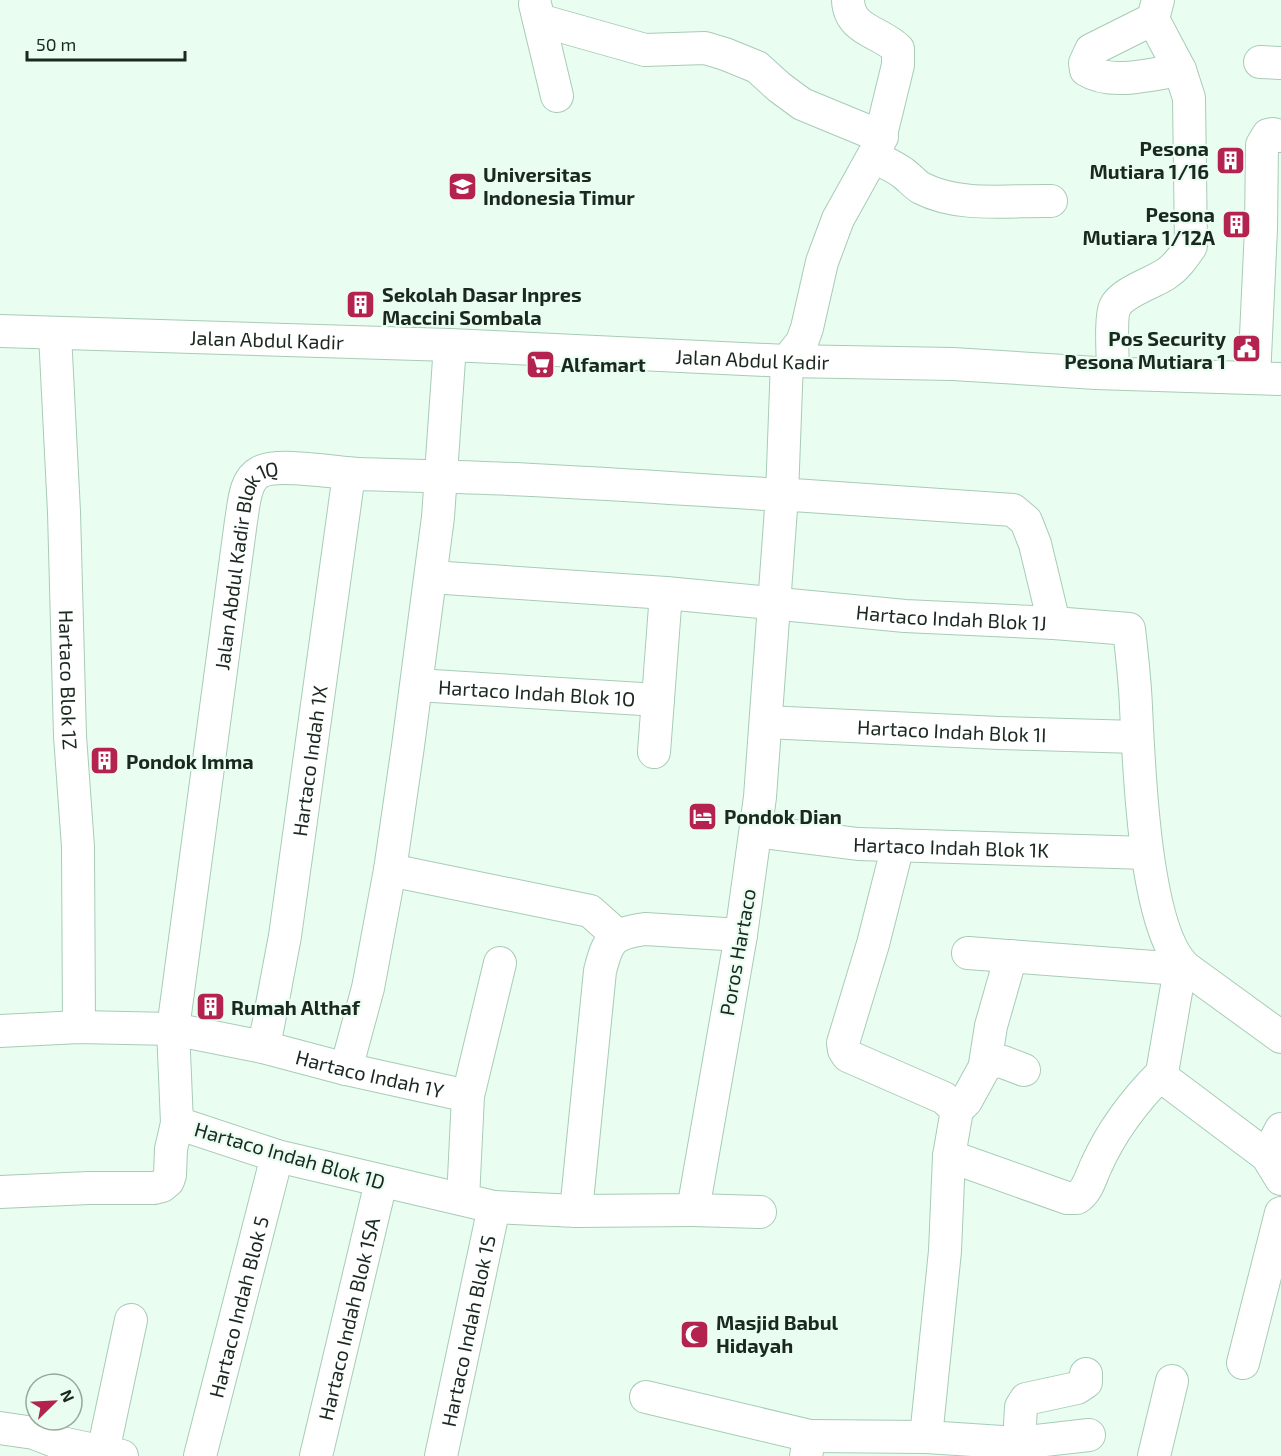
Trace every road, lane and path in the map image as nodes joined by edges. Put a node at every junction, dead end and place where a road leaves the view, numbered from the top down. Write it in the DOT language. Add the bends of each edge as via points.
graph roads {
  1 [pos="848,0"];
  2 [pos="536,10"];
  3 [pos="1155,10"];
  4 [pos="1180,70"];
  5 [pos="557,96"];
  6 [pos="1281,136"];
  7 [pos="878,147"];
  8 [pos="1051,201"];
  9 [pos="1271,229"];
  10 [pos="0,331"];
  11 [pos="55,334"];
  12 [pos="450,345"];
  13 [pos="787,361"];
  14 [pos="1113,373"];
  15 [pos="1268,378"];
  16 [pos="349,474"];
  17 [pos="440,477"];
  18 [pos="783,495"];
  19 [pos="431,576"];
  20 [pos="666,593"];
  21 [pos="774,604"];
  22 [pos="1054,623"];
  23 [pos="417,685"];
  24 [pos="658,700"];
  25 [pos="766,722"];
  26 [pos="1137,736"];
  27 [pos="654,752"];
  28 [pos="756,831"];
  29 [pos="898,845"];
  30 [pos="1147,854"];
  31 [pos="390,870"];
  32 [pos="741,935"];
  33 [pos="618,936"];
  34 [pos="968,952"];
  35 [pos="1011,956"];
  36 [pos="500,963"];
  37 [pos="1180,966"];
  38 [pos="79,1027"];
  39 [pos="173,1029"];
  40 [pos="0,1030"];
  41 [pos="1281,1036"];
  42 [pos="263,1047"];
  43 [pos="985,1064"];
  44 [pos="346,1069"];
  45 [pos="1024,1070"];
  46 [pos="1162,1073"];
  47 [pos="468,1096"];
  48 [pos="957,1110"];
  49 [pos="177,1123"];
  50 [pos="1276,1155"];
  51 [pos="278,1156"];
  52 [pos="949,1156"];
  53 [pos="381,1182"];
  54 [pos="0,1192"];
  55 [pos="463,1199"];
  56 [pos="494,1208"];
  57 [pos="693,1210"];
  58 [pos="576,1211"];
  59 [pos="760,1212"];
  60 [pos="1281,1213"];
  61 [pos="131,1320"];
  62 [pos="1243,1364"];
  63 [pos="1086,1374"];
  64 [pos="1172,1381"];
  65 [pos="646,1397"];
  66 [pos="0,1428"];
  67 [pos="1089,1435"];
  68 [pos="919,1443"];
  69 [pos="1019,1443"];
  70 [pos="49,1444"];
  71 [pos="808,1446"];
  72 [pos="113,1454"];
  73 [pos="1158,1455"];
  74 [pos="200,1456"];
  75 [pos="316,1456"];
  76 [pos="441,1456"];
  1 -- 7 [label="street" via="849,14 854,19 898,49 898,65"];
  2 -- 5 [label="street"];
  2 -- 7 [label="street" via="645,50 705,48 726,54 757,67 802,104"];
  3 -- 4 [label="street"];
  3 -- 4 [label="street" via="1091,50 1086,70 1132,77"];
  4 -- 14 [label="street" via="1189,98 1191,246 1167,273 1115,306"];
  6 -- 9 [label="street, Jalan Abdul Kadir" via="1268,135 1262,146"];
  7 -- 8 [label="street" via="920,187 938,194 986,202"];
  7 -- 13 [label="street" via="838,219 822,262 802,342"];
  9 -- 15 [label="street, Jalan Abdul Kadir"];
  10 -- 11 [label="street, Jalan Abdul Kadir"];
  11 -- 12 [label="street, Jalan Abdul Kadir"];
  11 -- 38 [label="street, Hartaco Blok 1Z" via="70,736 78,847"];
  12 -- 13 [label="street, Jalan Abdul Kadir"];
  12 -- 17 [label="street"];
  13 -- 14 [label="street, Jalan Abdul Kadir" via="953,364"];
  13 -- 18 [label="street, Poros Hartaco"];
  14 -- 15 [label="street, Jalan Abdul Kadir"];
  16 -- 17 [label="street, Jalan Abdul Kadir Blok 1Q"];
  16 -- 39 [label="street, Jalan Abdul Kadir Blok 1Q" via="274,468 252,477 248,486"];
  16 -- 42 [label="street, Hartaco Indah 1X" via="278,981"];
  17 -- 18 [label="street, Jalan Abdul Kadir Blok 1Q"];
  17 -- 19 [label="street"];
  18 -- 21 [label="street, Poros Hartaco"];
  18 -- 22 [label="street, Jalan Abdul Kadir Blok 1Q" via="1013,510 1026,521 1035,544"];
  19 -- 20 [label="street, Hartaco Indah Blok 1J"];
  19 -- 23 [label="street"];
  20 -- 21 [label="street, Hartaco Indah Blok 1J"];
  20 -- 24 [label="street"];
  21 -- 22 [label="street, Hartaco Indah Blok 1J" via="905,616"];
  21 -- 25 [label="street, Poros Hartaco"];
  22 -- 26 [label="street, Hartaco Indah Blok 1J" via="1129,629"];
  23 -- 24 [label="street, Hartaco Indah Blok 1O"];
  23 -- 31 [label="street"];
  24 -- 27 [label="street"];
  25 -- 26 [label="street, Hartaco Indah Blok 1I"];
  25 -- 28 [label="street, Poros Hartaco"];
  26 -- 30 [label="street"];
  28 -- 29 [label="street, Hartaco Indah Blok 1K"];
  28 -- 32 [label="street, Poros Hartaco"];
  29 -- 30 [label="street, Hartaco Indah Blok 1K"];
  29 -- 48 [label="street" via="846,1030 844,1050 848,1056 944,1098"];
  30 -- 37 [label="street" via="1165,932"];
  31 -- 33 [label="street" via="590,910"];
  31 -- 44 [label="street" via="368,988"];
  32 -- 33 [label="street" via="645,929"];
  32 -- 57 [label="street, Poros Hartaco"];
  33 -- 58 [label="street" via="609,943 600,971"];
  34 -- 35 [label="street"];
  35 -- 37 [label="street"];
  35 -- 43 [label="street" via="991,1026"];
  36 -- 47 [label="street"];
  37 -- 41 [label="street"];
  37 -- 46 [label="street"];
  38 -- 39 [label="street, Hartaco Indah 1Y"];
  38 -- 40 [label="street, Hartaco Indah 1Y"];
  39 -- 42 [label="street, Hartaco Indah 1Y"];
  39 -- 49 [label="street, Hartaco Indah Blok 1D"];
  42 -- 44 [label="street, Hartaco Indah 1Y"];
  43 -- 45 [label="street" via="994,1060"];
  43 -- 48 [label="street" via="966,1101"];
  44 -- 47 [label="street, Hartaco Indah 1Y"];
  46 -- 50 [label="street" via="1166,1080"];
  46 -- 52 [label="street" via="1120,1121 1085,1191 1077,1198 1067,1198"];
  47 -- 55 [label="street, Hartaco Indah 1Y"];
  48 -- 52 [label="street"];
  49 -- 51 [label="street, Hartaco Indah Blok 1D"];
  49 -- 54 [label="street" via="170,1174 162,1186"];
  51 -- 53 [label="street, Hartaco Indah Blok 1D"];
  51 -- 74 [label="street, Hartaco Indah Blok 5"];
  52 -- 68 [label="street" via="945,1251"];
  53 -- 55 [label="street, Hartaco Indah Blok 1D"];
  53 -- 75 [label="street, Hartaco Indah Blok 1SA"];
  55 -- 56 [label="street, Hartaco Indah Blok 1D"];
  56 -- 58 [label="street"];
  56 -- 76 [label="street, Hartaco Indah Blok 1S"];
  57 -- 58 [label="street"];
  57 -- 59 [label="street"];
  60 -- 62 [label="street"];
  61 -- 72 [label="street"];
  63 -- 69 [label="street" via="1086,1382 1077,1388 1026,1399 1021,1407"];
  64 -- 73 [label="street"];
  65 -- 71 [label="street"];
  66 -- 70 [label="street"];
  67 -- 69 [label="street"];
  68 -- 69 [label="street"];
  68 -- 71 [label="street"];
  70 -- 72 [label="street"];
}
